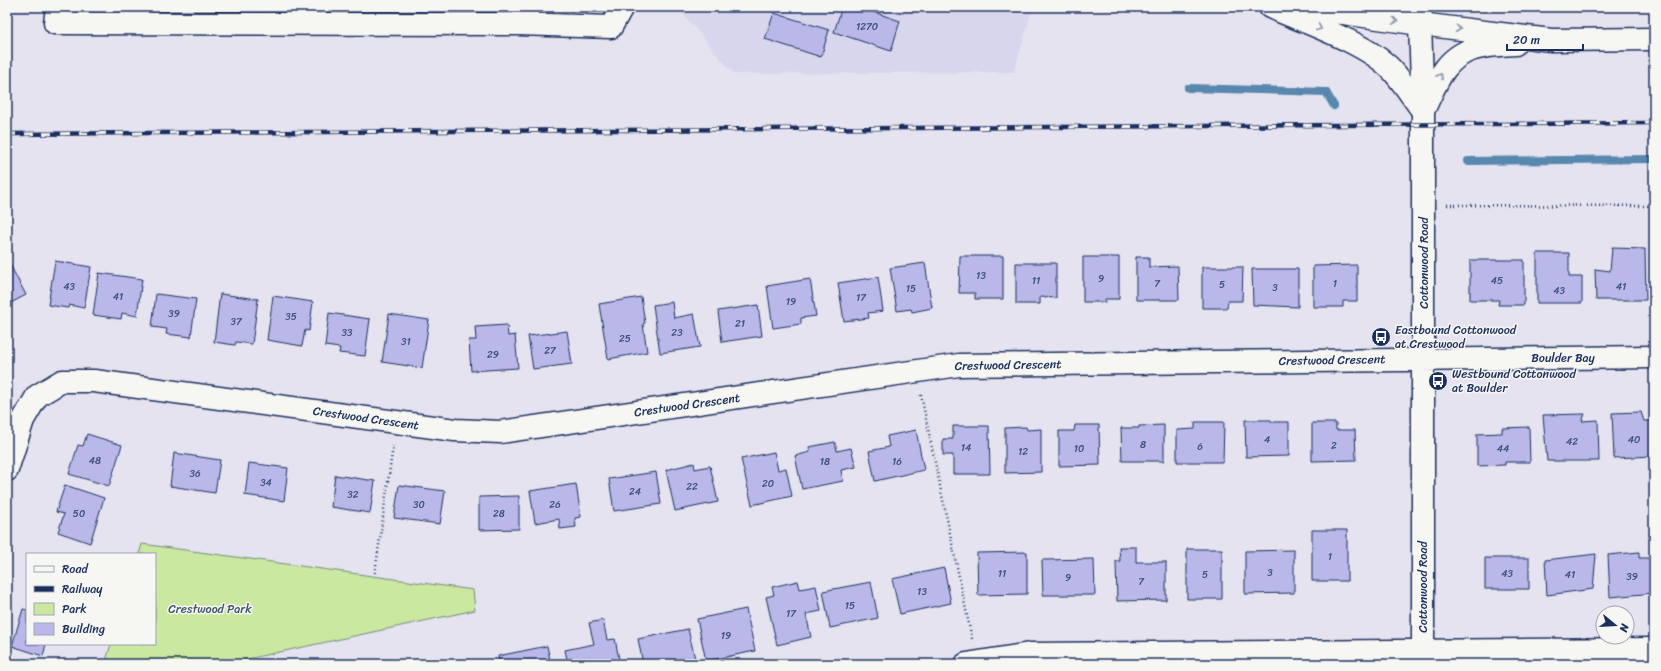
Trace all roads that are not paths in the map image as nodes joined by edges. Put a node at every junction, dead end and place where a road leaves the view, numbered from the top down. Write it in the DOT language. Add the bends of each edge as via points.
graph roads {
  1 [pos="57,7"];
  2 [pos="622,7"];
  3 [pos="1270,7"];
  4 [pos="1301,7"];
  5 [pos="523,15"];
  6 [pos="1420,16"];
  7 [pos="1654,39"];
  8 [pos="1552,40"];
  9 [pos="1423,111"];
  10 [pos="1654,358"];
  11 [pos="1424,359"];
  12 [pos="7,470"];
  13 [pos="1654,649"];
  14 [pos="1423,657"];
  15 [pos="971,663"];
  1 -- 5 [label="street" via="55,24"];
  2 -- 5 [label="street" via="610,27"];
  3 -- 9 [label="street, one-way" via="1347,40 1373,55 1391,69"];
  4 -- 6 [label="street, one-way"];
  6 -- 8 [label="street, one-way"];
  6 -- 9 [label="street, Cottonwood Road"];
  7 -- 8 [label="street"];
  9 -- 8 [label="street, one-way" via="1442,71 1458,55 1474,49"];
  9 -- 11 [label="street, Cottonwood Road"];
  10 -- 11 [label="street, Boulder Bay"];
  11 -- 12 [label="street, Crestwood Crescent" via="959,365 500,432 455,430 94,381 62,381 37,396 23,420"];
  11 -- 14 [label="street, Cottonwood Road"];
  13 -- 14 [label="street"];
  14 -- 15 [label="street" via="1030,654"];
}
